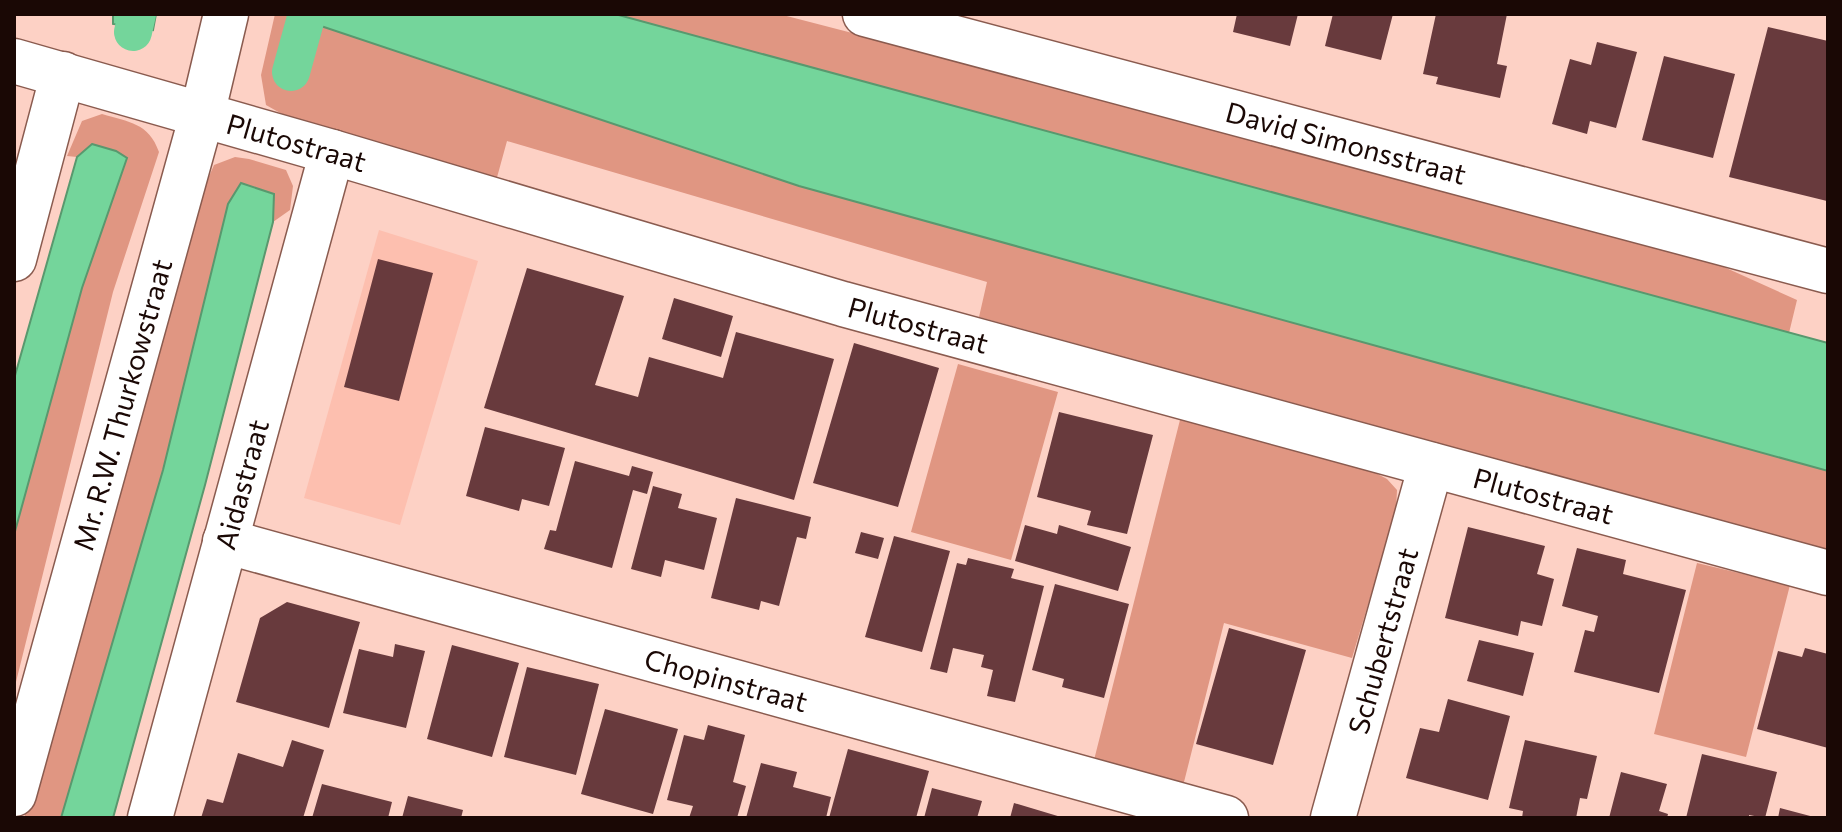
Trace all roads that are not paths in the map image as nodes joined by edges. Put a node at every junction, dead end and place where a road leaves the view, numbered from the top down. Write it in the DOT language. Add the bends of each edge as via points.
graph roads {
  1 [pos="226,14"];
  2 [pos="865,14"];
  3 [pos="14,61"];
  4 [pos="63,74"];
  5 [pos="202,115"];
  6 [pos="332,152"];
  7 [pos="14,259"];
  8 [pos="1828,271"];
  9 [pos="1431,465"];
  10 [pos="225,541"];
  11 [pos="1828,573"];
  12 [pos="14,794"];
  13 [pos="150,818"];
  14 [pos="1226,818"];
  15 [pos="1333,818"];
  1 -- 5 [label="street, Mr. R.W. Thurkowstraat"];
  2 -- 8 [label="street, David Simonsstraat"];
  3 -- 4 [label="street, Plutostraat"];
  4 -- 5 [label="street, Plutostraat"];
  4 -- 7 [label="street"];
  5 -- 6 [label="street, Plutostraat"];
  5 -- 12 [label="street, Mr. R.W. Thurkowstraat"];
  6 -- 9 [label="street, Plutostraat" via="843,304"];
  6 -- 10 [label="street, Aidastraat"];
  9 -- 11 [label="street, Plutostraat"];
  9 -- 15 [label="street, Schubertstraat"];
  10 -- 13 [label="street, Aidastraat"];
  10 -- 14 [label="street, Chopinstraat"];
}
